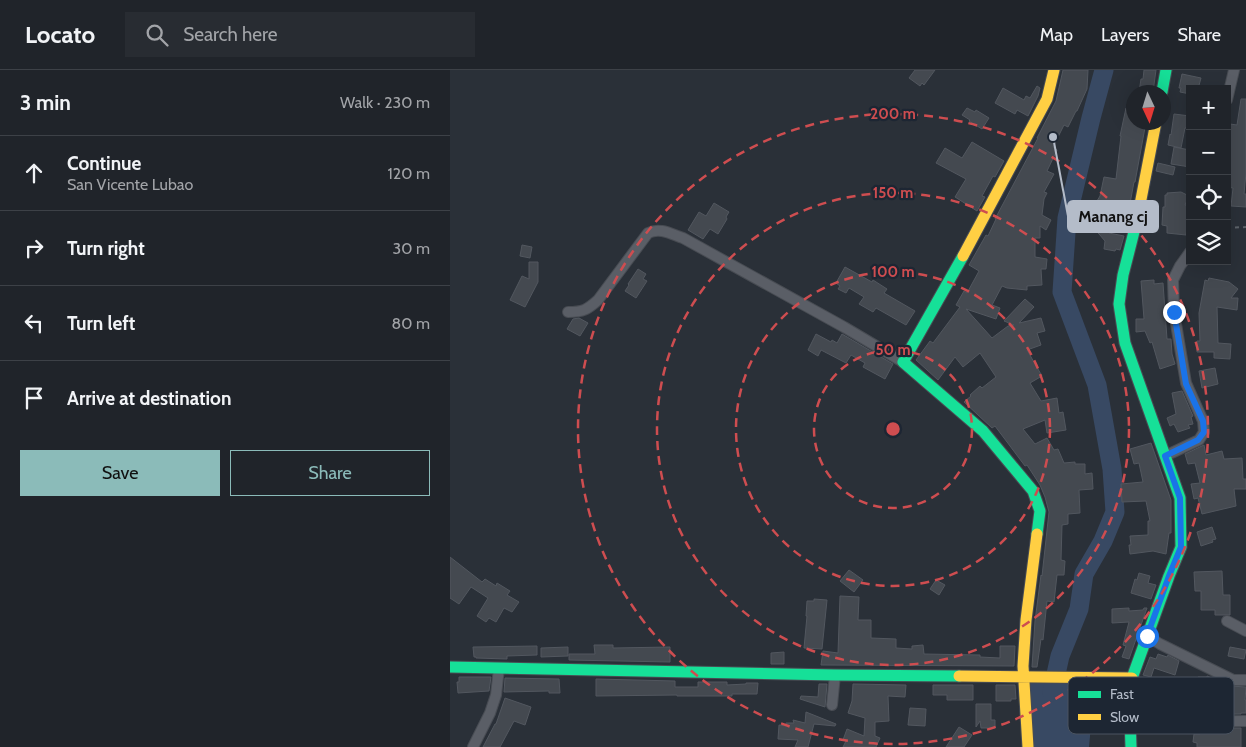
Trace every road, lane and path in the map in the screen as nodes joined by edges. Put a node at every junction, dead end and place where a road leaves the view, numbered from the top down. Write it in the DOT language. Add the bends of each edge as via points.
graph roads {
  1 [pos="1054,70"];
  2 [pos="1166,70"];
  3 [pos="1234,70"];
  4 [pos="1163,85"];
  5 [pos="1230,85"];
  6 [pos="1154,130"];
  7 [pos="1246,227"];
  8 [pos="1231,228"];
  9 [pos="1186,258"];
  10 [pos="568,312"];
  11 [pos="903,362"];
  12 [pos="1165,456"];
  13 [pos="1227,621"];
  14 [pos="1246,631"];
  15 [pos="1147,636"];
  16 [pos="450,667"];
  17 [pos="499,668"];
  18 [pos="835,675"];
  19 [pos="1024,676"];
  20 [pos="1097,677"];
  21 [pos="1132,677"];
  22 [pos="1227,677"];
  23 [pos="832,705"];
  24 [pos="1131,734"];
  25 [pos="473,747"];
  26 [pos="1028,747"];
  27 [pos="1131,747"];
  1 -- 11 [label="street" via="1048,99"];
  2 -- 4 [label="street"];
  3 -- 5 [label="street"];
  6 -- 12 [label="street" via="1119,304 1125,343"];
  7 -- 8 [label="path"];
  9 -- 12 [label="street" via="1173,280 1174,312 1186,384 1203,421 1204,432 1198,440"];
  10 -- 11 [label="street" via="588,310 648,233 661,230 683,238"];
  11 -- 19 [label="street" via="983,430 1033,491 1040,510 1026,620"];
  12 -- 15 [label="street" via="1180,498 1181,547"];
  13 -- 14 [label="street"];
  15 -- 21 [label="street"];
  15 -- 22 [label="street"];
  16 -- 17 [label="street"];
  17 -- 18 [label="street"];
  17 -- 25 [label="street" via="490,713"];
  18 -- 19 [label="street"];
  18 -- 23 [label="street"];
  19 -- 20 [label="street"];
  19 -- 26 [label="street"];
  24 -- 27 [label="street"];
}
